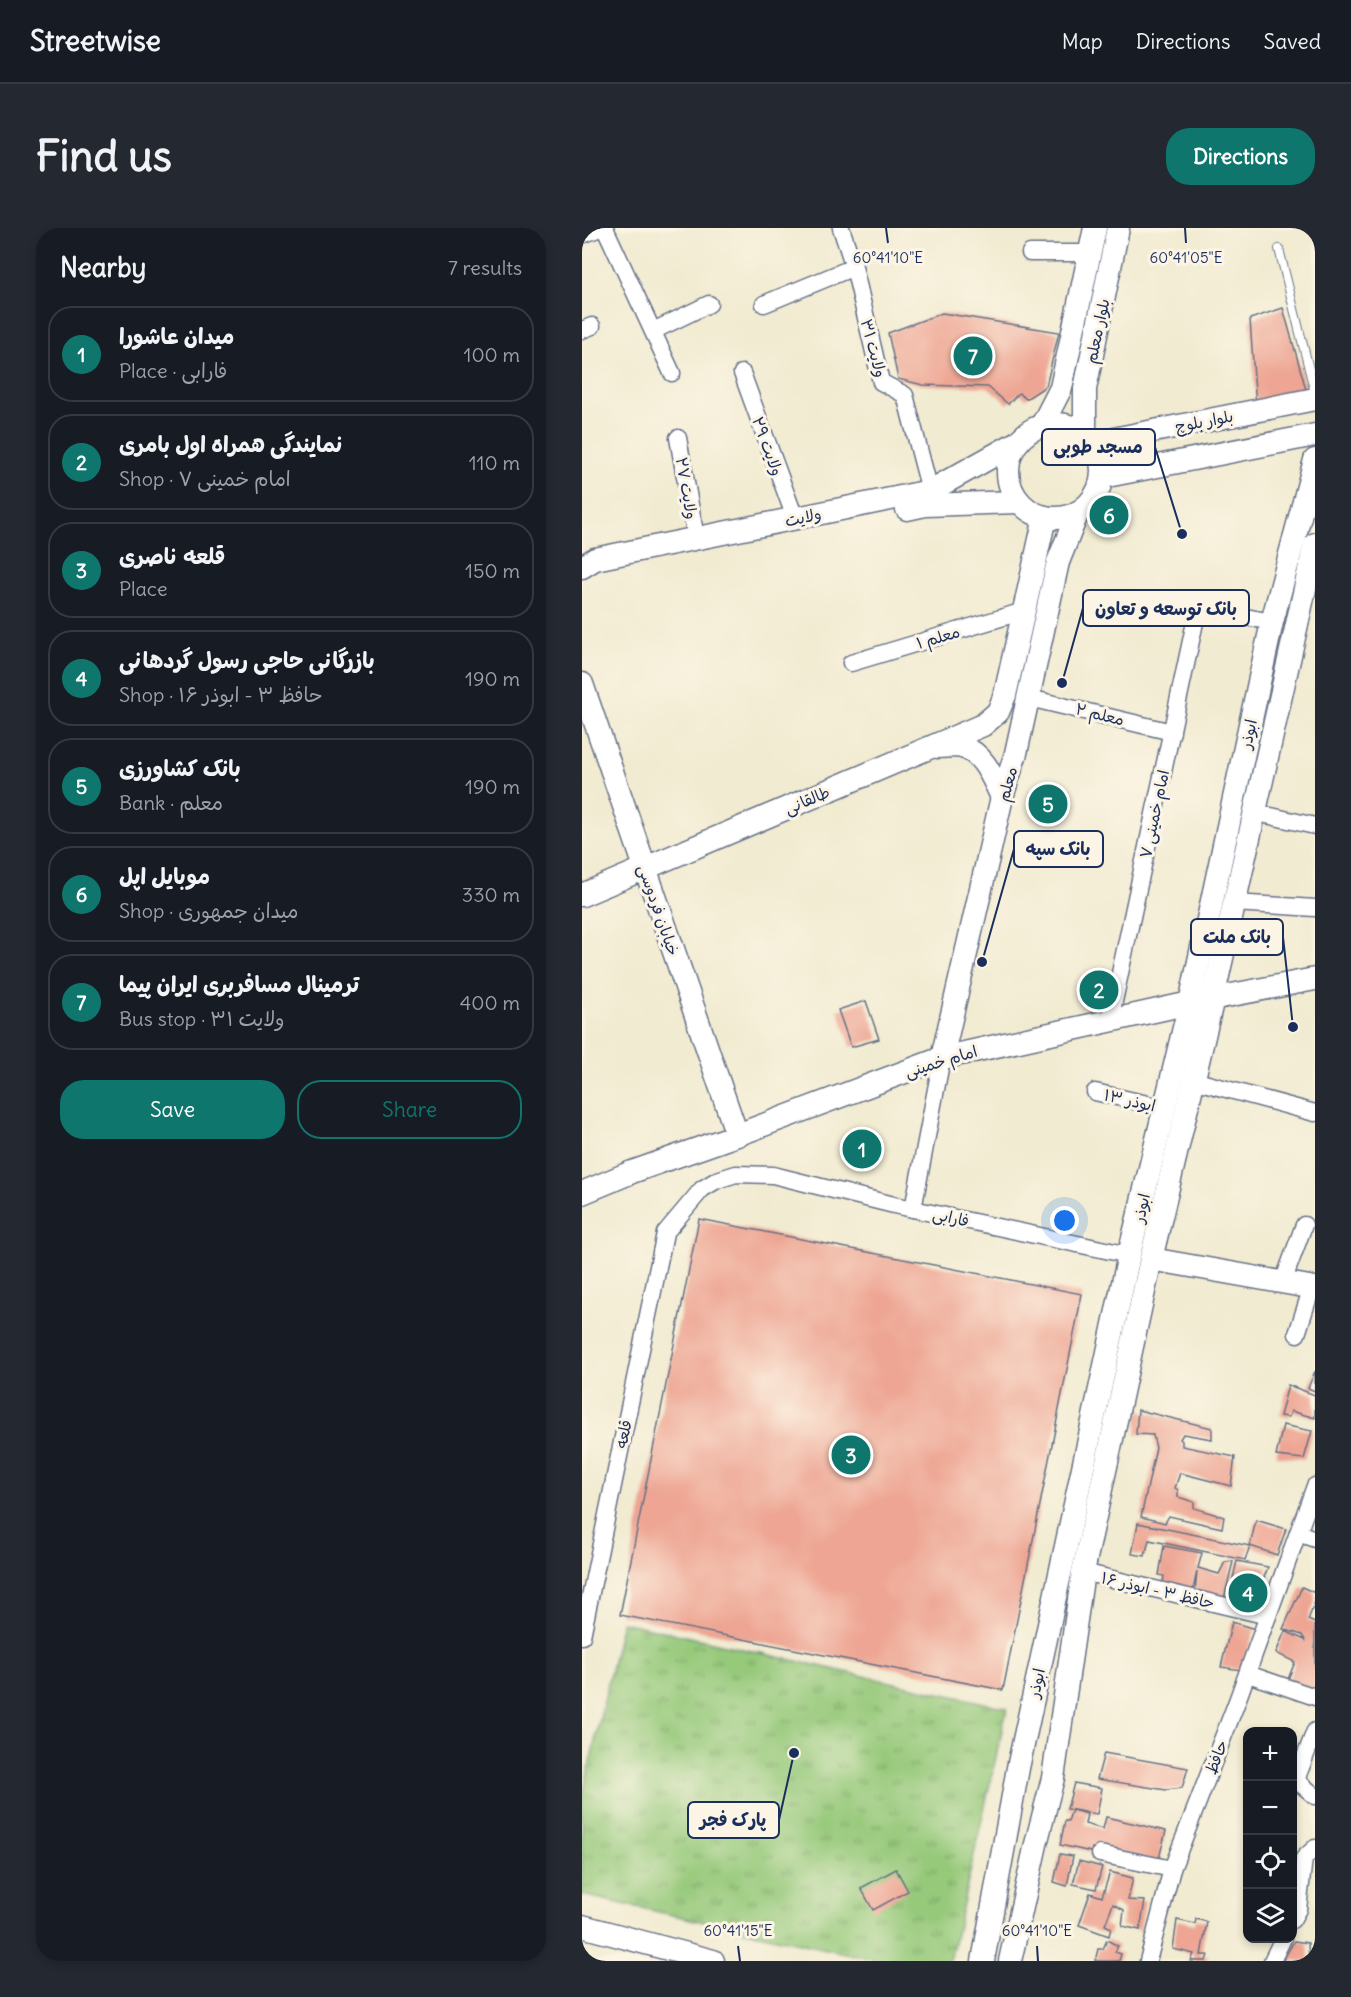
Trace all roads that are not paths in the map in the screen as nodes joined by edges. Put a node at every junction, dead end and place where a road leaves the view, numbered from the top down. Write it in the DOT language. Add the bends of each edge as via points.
graph roads {
  1 [pos="600,228"];
  2 [pos="605,228"];
  3 [pos="841,228"];
  4 [pos="1095,228"];
  5 [pos="1119,228"];
  6 [pos="582,235"];
  7 [pos="1279,249"];
  8 [pos="1030,253"];
  9 [pos="1090,253"];
  10 [pos="854,267"];
  11 [pos="709,304"];
  12 [pos="764,304"];
  13 [pos="653,331"];
  14 [pos="672,373"];
  15 [pos="742,373"];
  16 [pos="1315,393"];
  17 [pos="1315,399"];
  18 [pos="1042,425"];
  19 [pos="1315,435"];
  20 [pos="678,438"];
  21 [pos="1089,439"];
  22 [pos="1016,443"];
  23 [pos="1315,459"];
  24 [pos="1102,477"];
  25 [pos="927,498"];
  26 [pos="1018,502"];
  27 [pos="1078,512"];
  28 [pos="1046,518"];
  29 [pos="795,519"];
  30 [pos="696,538"];
  31 [pos="1315,544"];
  32 [pos="582,568"];
  33 [pos="1024,611"];
  34 [pos="1272,622"];
  35 [pos="851,663"];
  36 [pos="582,684"];
  37 [pos="1029,698"];
  38 [pos="1172,732"];
  39 [pos="934,747"];
  40 [pos="1002,797"];
  41 [pos="1253,812"];
  42 [pos="1315,826"];
  43 [pos="645,868"];
  44 [pos="582,895"];
  45 [pos="1233,903"];
  46 [pos="1315,908"];
  47 [pos="1315,979"];
  48 [pos="1213,998"];
  49 [pos="1190,1003"];
  50 [pos="1110,1020"];
  51 [pos="942,1058"];
  52 [pos="1193,1080"];
  53 [pos="1095,1092"];
  54 [pos="1165,1108"];
  55 [pos="1315,1113"];
  56 [pos="737,1135"];
  57 [pos="582,1193"];
  58 [pos="913,1209"];
  59 [pos="1304,1225"];
  60 [pos="665,1233"];
  61 [pos="1140,1257"];
  62 [pos="1283,1282"];
  63 [pos="1313,1287"];
  64 [pos="1297,1334"];
  65 [pos="1315,1486"];
  66 [pos="1298,1533"];
  67 [pos="1315,1539"];
  68 [pos="1083,1572"];
  69 [pos="1269,1616"];
  70 [pos="582,1635"];
  71 [pos="1248,1674"];
  72 [pos="1315,1696"];
  73 [pos="1315,1731"];
  74 [pos="1018,1768"];
  75 [pos="1053,1778"];
  76 [pos="1315,1796"];
  77 [pos="1315,1848"];
  78 [pos="1100,1854"];
  79 [pos="1172,1869"];
  80 [pos="1297,1911"];
  81 [pos="582,1926"];
  82 [pos="1281,1943"];
  83 [pos="700,1959"];
  84 [pos="983,1961"];
  85 [pos="1010,1961"];
  86 [pos="1148,1961"];
  87 [pos="1272,1961"];
  1 -- 6 [label="street"];
  2 -- 13 [label="street"];
  3 -- 10 [label="street, ولایت ۳۱"];
  4 -- 9 [label="main road, بلوار معلم"];
  5 -- 21 [label="main road, بلوار معلم" via="1085,389"];
  7 -- 16 [label="lane"];
  8 -- 9 [label="street"];
  9 -- 18 [label="main road, بلوار معلم" via="1061,387"];
  10 -- 12 [label="street"];
  10 -- 25 [label="street, ولایت ۳۱" via="881,382 905,395"];
  11 -- 13 [label="street"];
  13 -- 14 [label="street"];
  15 -- 29 [label="street, ولایت ۲۹"];
  17 -- 21 [label="main road, بلوار بلوچ"];
  18 -- 21 [label="main road" via="1072,426"];
  18 -- 22 [label="main road"];
  19 -- 24 [label="main road"];
  20 -- 30 [label="street, ولایت ۲۷"];
  21 -- 24 [label="main road" via="1102,463"];
  22 -- 25 [label="main road, ولایت"];
  22 -- 26 [label="main road" via="1008,459 1007,476"];
  23 -- 34 [label="main road, ابوذر"];
  24 -- 27 [label="main road" via="1091,501"];
  25 -- 26 [label="main road"];
  25 -- 29 [label="main road, ولایت"];
  25 -- 32 [label="main road, ولایت" via="598,572"];
  26 -- 28 [label="main road"];
  27 -- 28 [label="main road" via="1065,518"];
  27 -- 37 [label="main road, معلم" via="1058,562"];
  28 -- 33 [label="main road"];
  29 -- 30 [label="main road, ولایت"];
  30 -- 32 [label="main road, ولایت" via="595,559"];
  31 -- 41 [label="main road, ابوذر"];
  33 -- 35 [label="street, معلم ۱"];
  33 -- 39 [label="main road, طالقانی" via="998,712 983,725"];
  34 -- 38 [label="street, امام خمینی ۷" via="1198,608"];
  34 -- 49 [label="main road, ابوذر"];
  36 -- 43 [label="main road, خیابان فردوسی"];
  37 -- 38 [label="street, معلم ۲"];
  37 -- 40 [label="main road, معلم"];
  38 -- 50 [label="street, امام خمینی ۷"];
  39 -- 40 [label="main road" via="962,747 975,754 987,766"];
  39 -- 43 [label="main road, طالقانی"];
  40 -- 51 [label="main road, معلم"];
  41 -- 42 [label="street"];
  41 -- 45 [label="main road, ابوذر"];
  43 -- 44 [label="main road, طالقانی"];
  43 -- 56 [label="main road, خیابان فردوسی"];
  45 -- 46 [label="street"];
  45 -- 48 [label="main road, ابوذر"];
  47 -- 48 [label="main road, امام خمینی"];
  48 -- 49 [label="main road, امام خمینی"];
  48 -- 52 [label="main road, ابوذر"];
  49 -- 50 [label="main road, امام خمینی"];
  49 -- 54 [label="main road, ابوذر"];
  50 -- 51 [label="main road, امام خمینی"];
  51 -- 56 [label="main road, امام خمینی"];
  51 -- 58 [label="street"];
  52 -- 55 [label="street"];
  52 -- 61 [label="main road, ابوذر"];
  53 -- 54 [label="street, ابوذر ۱۳"];
  54 -- 61 [label="main road, ابوذر"];
  56 -- 57 [label="main road, امام خمینی"];
  58 -- 60 [label="street, فارابی" via="773,1175 736,1174 702,1189"];
  58 -- 61 [label="street, فارابی"];
  59 -- 62 [label="street"];
  60 -- 70 [label="street, قلعه"];
  61 -- 62 [label="main road, فارابی"];
  61 -- 68 [label="main road, ابوذر"];
  61 -- 74 [label="main road, ابوذر"];
  62 -- 63 [label="main road, فارابی"];
  63 -- 64 [label="street"];
  65 -- 66 [label="street, حافظ"];
  66 -- 67 [label="street"];
  66 -- 69 [label="street, حافظ"];
  68 -- 69 [label="street, حافظ ۳ - ابوذر ۱۶"];
  68 -- 75 [label="main road, ابوذر"];
  69 -- 71 [label="street, حافظ"];
  71 -- 72 [label="street"];
  71 -- 79 [label="street, حافظ"];
  73 -- 76 [label="street" via="1296,1780"];
  74 -- 75 [label="main road"];
  74 -- 84 [label="main road, ابوذر"];
  75 -- 85 [label="main road, ابوذر"];
  77 -- 80 [label="street" via="1304,1858"];
  78 -- 79 [label="street"];
  79 -- 86 [label="street, حافظ"];
  81 -- 83 [label="main road"];
  82 -- 87 [label="street"];
}
